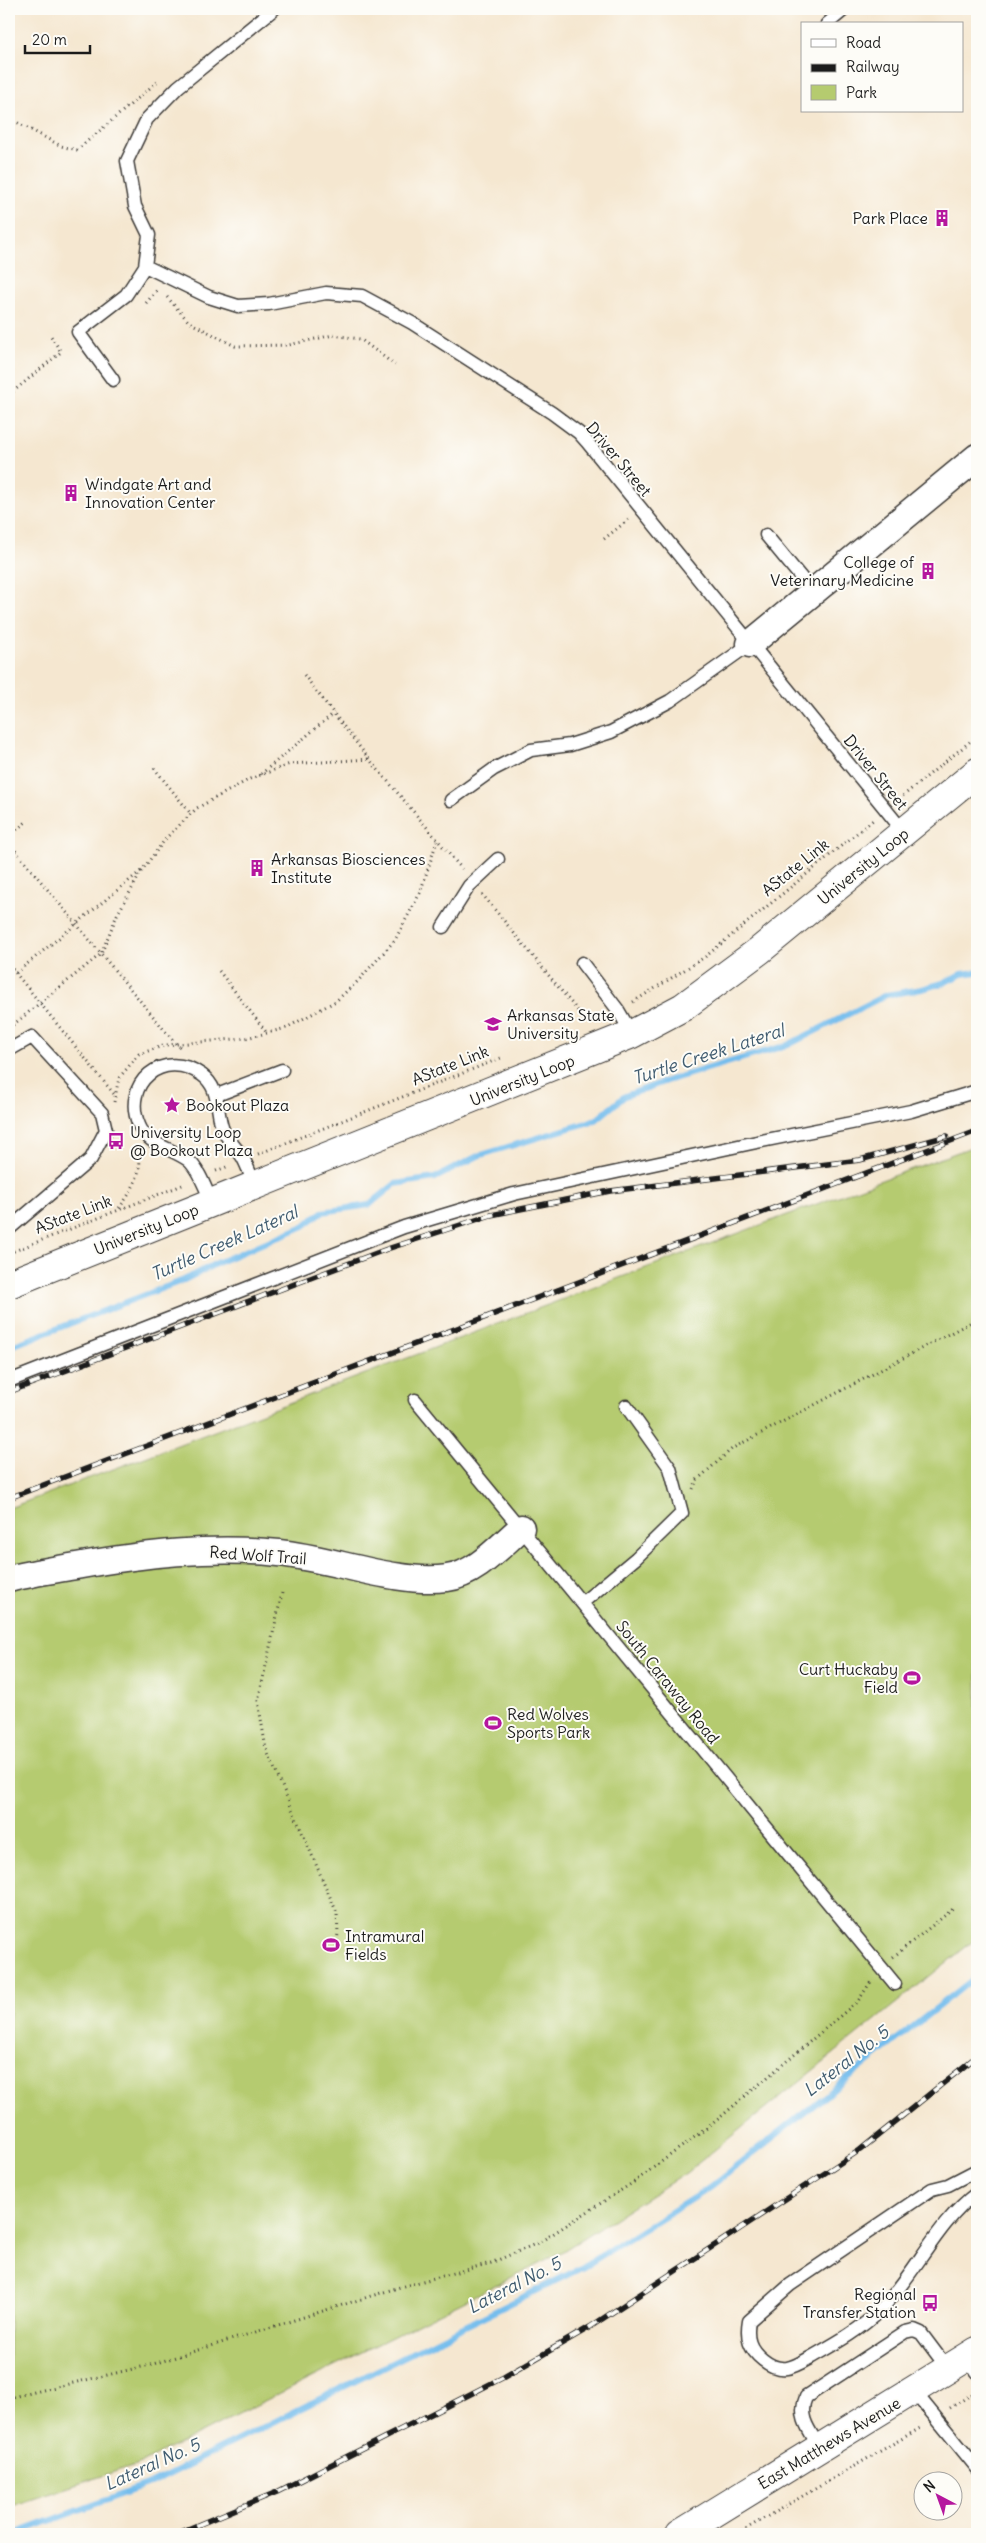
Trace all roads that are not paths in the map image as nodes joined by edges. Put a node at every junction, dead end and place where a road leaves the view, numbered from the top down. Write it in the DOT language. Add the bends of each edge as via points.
graph roads {
  1 [pos="274,9"];
  2 [pos="845,9"];
  3 [pos="829,22"];
  4 [pos="145,266"];
  5 [pos="113,380"];
  6 [pos="977,457"];
  7 [pos="766,536"];
  8 [pos="813,592"];
  9 [pos="750,644"];
  10 [pos="977,772"];
  11 [pos="451,800"];
  12 [pos="904,832"];
  13 [pos="498,860"];
  14 [pos="443,927"];
  15 [pos="582,963"];
  16 [pos="632,1034"];
  17 [pos="9,1050"];
  18 [pos="282,1070"];
  19 [pos="977,1091"];
  20 [pos="217,1095"];
  21 [pos="255,1186"];
  22 [pos="212,1203"];
  23 [pos="9,1229"];
  24 [pos="9,1284"];
  25 [pos="9,1381"];
  26 [pos="415,1400"];
  27 [pos="626,1406"];
  28 [pos="521,1528"];
  29 [pos="9,1579"];
  30 [pos="582,1603"];
  31 [pos="895,1984"];
  32 [pos="977,2170"];
  33 [pos="977,2193"];
  34 [pos="968,2362"];
  35 [pos="914,2391"];
  36 [pos="820,2448"];
  37 [pos="977,2468"];
  38 [pos="680,2534"];
  1 -- 4 [label="lane" via="178,87 146,119 127,161 135,206 149,235"];
  2 -- 3 [label="lane"];
  4 -- 5 [label="lane" via="126,295 78,332"];
  4 -- 9 [label="lane, Driver Street" via="208,297 238,306 269,304 326,293 362,296 412,323 566,423 587,442"];
  6 -- 8 [label="street"];
  7 -- 8 [label="lane"];
  8 -- 9 [label="street"];
  9 -- 11 [label="lane" via="670,701 611,732 570,745 531,750 494,769"];
  9 -- 12 [label="lane, Driver Street"];
  10 -- 12 [label="street, University Loop"];
  12 -- 16 [label="street, University Loop" via="760,950 683,1007"];
  13 -- 14 [label="lane" via="469,886"];
  15 -- 16 [label="lane"];
  16 -- 21 [label="street, University Loop"];
  17 -- 23 [label="lane" via="32,1037 102,1112 106,1130 91,1159"];
  18 -- 20 [label="lane"];
  19 -- 25 [label="lane" via="911,1112 752,1142 505,1197 404,1227"];
  20 -- 21 [label="lane" via="222,1128 244,1160"];
  20 -- 22 [label="lane" via="203,1076 182,1065 164,1064 149,1074 140,1086 134,1105 139,1126 149,1137 189,1161"];
  21 -- 22 [label="street, University Loop"];
  22 -- 24 [label="street, University Loop"];
  26 -- 28 [label="lane, South Caraway Road"];
  27 -- 30 [label="lane" via="670,1468 682,1513 636,1558"];
  28 -- 29 [label="street, Red Wolf Trail" via="467,1572 448,1578 403,1577 340,1562 279,1553 224,1550 169,1552"];
  28 -- 30 [label="lane, South Caraway Road"];
  30 -- 31 [label="lane, South Caraway Road"];
  32 -- 33 [label="lane" via="948,2185 932,2189 790,2285 748,2321 746,2337 756,2354 773,2368 788,2369 850,2335 880,2309 951,2217"];
  34 -- 35 [label="street, East Matthews Avenue"];
  34 -- 36 [label="lane" via="921,2333 914,2330 905,2332 806,2397 802,2415"];
  35 -- 36 [label="street, East Matthews Avenue"];
  35 -- 37 [label="lane"];
  36 -- 38 [label="street, East Matthews Avenue"];
}
